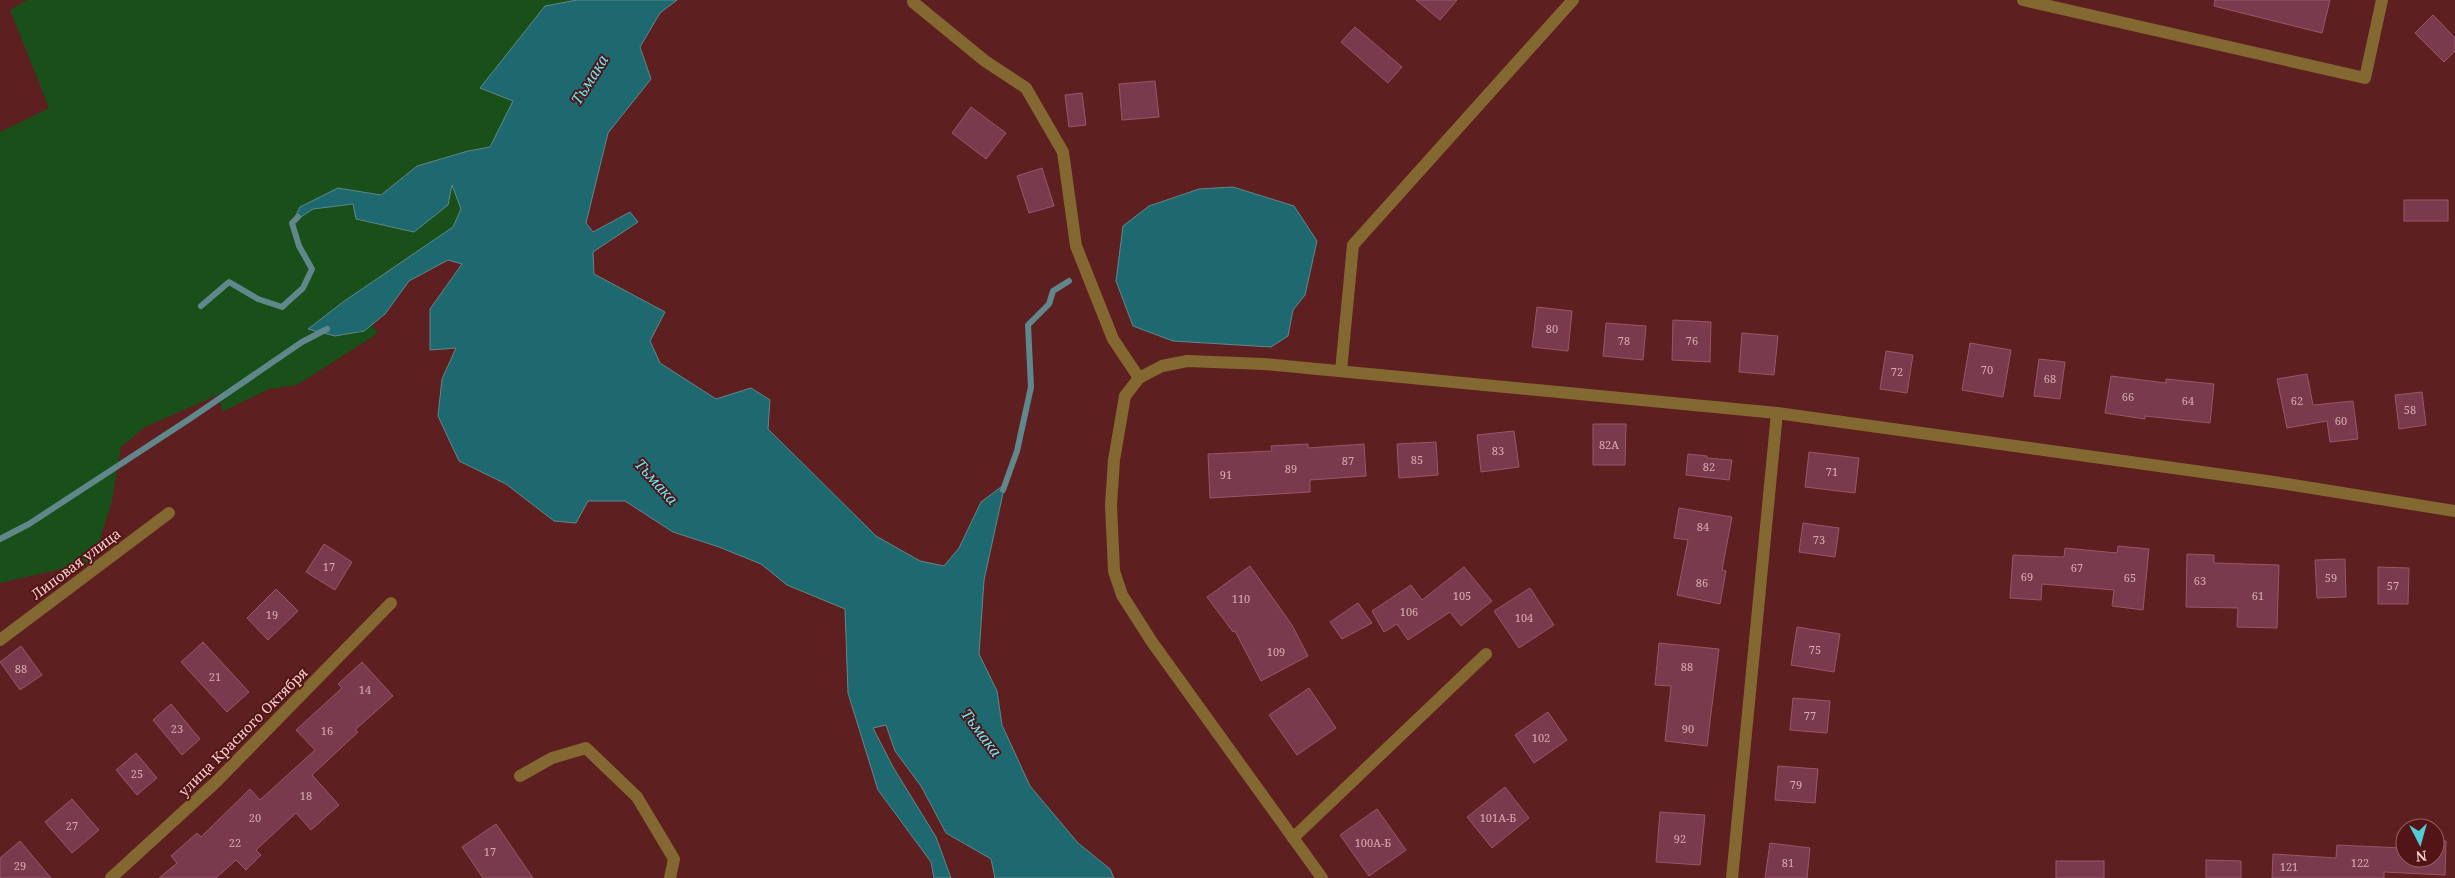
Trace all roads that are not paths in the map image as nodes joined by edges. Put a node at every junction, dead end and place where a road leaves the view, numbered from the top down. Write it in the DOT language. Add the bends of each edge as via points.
graph roads {
  1 [pos="1573,0"];
  2 [pos="2023,0"];
  3 [pos="2382,0"];
  4 [pos="913,2"];
  5 [pos="1342,371"];
  6 [pos="1139,378"];
  7 [pos="1777,413"];
  8 [pos="2455,511"];
  9 [pos="169,513"];
  10 [pos="392,604"];
  11 [pos="0,640"];
  12 [pos="1486,654"];
  13 [pos="520,776"];
  14 [pos="1293,838"];
  15 [pos="111,878"];
  16 [pos="670,878"];
  17 [pos="1322,878"];
  18 [pos="1732,878"];
  1 -- 5 [label="street" via="1353,245"];
  2 -- 3 [label="street" via="2364,78"];
  4 -- 6 [label="street" via="985,61 1026,88 1064,152 1076,246 1113,339"];
  5 -- 6 [label="street" via="1187,361 1162,366"];
  5 -- 7 [label="street"];
  6 -- 14 [label="street" via="1125,396 1114,460 1111,505 1114,571 1122,595 1152,642"];
  7 -- 8 [label="street" via="2274,482"];
  7 -- 18 [label="street"];
  9 -- 11 [label="street, Липовая улица"];
  10 -- 15 [label="street, улица Красного Октября" via="216,782"];
  12 -- 14 [label="street"];
  13 -- 16 [label="street" via="552,758 586,748 637,797 674,859"];
  14 -- 17 [label="street"];
}
